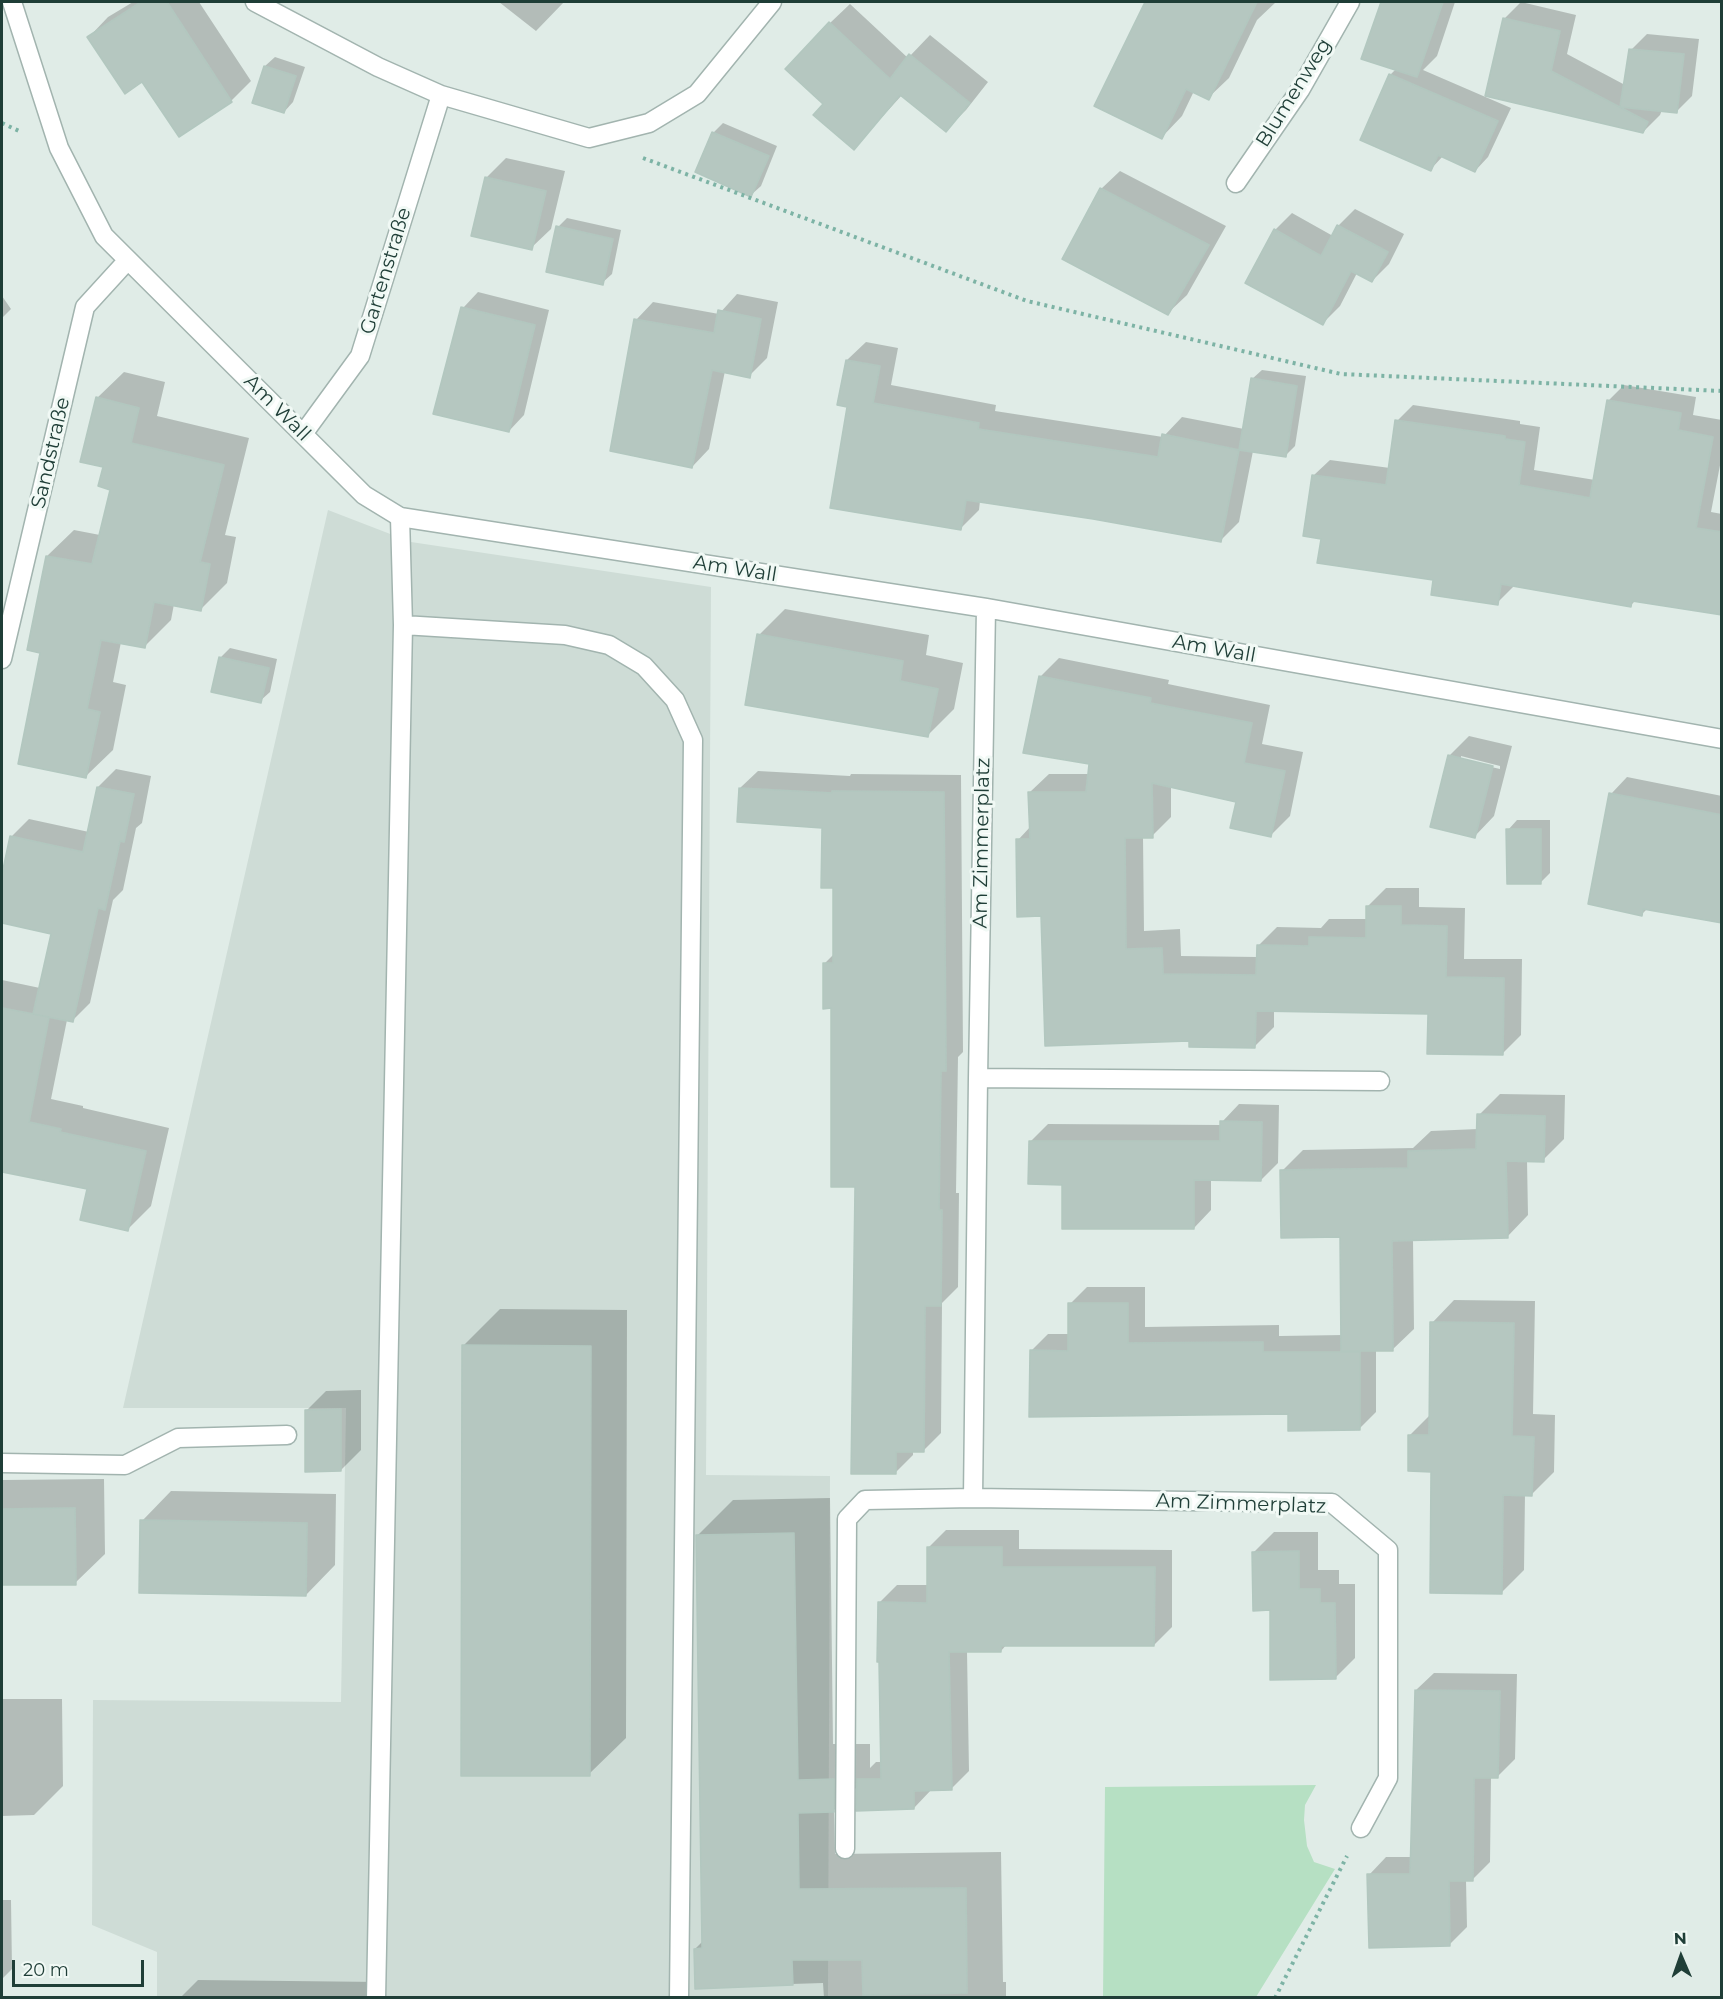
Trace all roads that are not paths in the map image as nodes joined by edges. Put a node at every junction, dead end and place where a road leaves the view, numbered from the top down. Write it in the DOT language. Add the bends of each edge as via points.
graph roads {
  1 [pos="12,2"];
  2 [pos="255,2"];
  3 [pos="772,2"];
  4 [pos="1350,2"];
  5 [pos="441,95"];
  6 [pos="1236,183"];
  7 [pos="127,261"];
  8 [pos="303,434"];
  9 [pos="400,517"];
  10 [pos="986,608"];
  11 [pos="403,625"];
  12 [pos="2,659"];
  13 [pos="1722,739"];
  14 [pos="978,1078"];
  15 [pos="1380,1081"];
  16 [pos="287,1435"];
  17 [pos="2,1463"];
  18 [pos="973,1498"];
  19 [pos="1361,1828"];
  20 [pos="845,1849"];
  21 [pos="376,1998"];
  22 [pos="679,1998"];
  1 -- 7 [label="street, Am Wall" via="58,148 105,236"];
  2 -- 5 [label="street" via="378,67"];
  3 -- 5 [label="street" via="697,94 649,123 589,138"];
  4 -- 6 [label="street, Blumenweg" via="1300,90"];
  5 -- 8 [label="street, Gartenstraße" via="360,356"];
  7 -- 8 [label="street, Am Wall"];
  7 -- 12 [label="street, Sandstraße" via="85,307"];
  8 -- 9 [label="street, Am Wall" via="363,495"];
  9 -- 10 [label="street, Am Wall"];
  9 -- 11 [label="street"];
  10 -- 13 [label="street, Am Wall"];
  10 -- 14 [label="street, Am Zimmerplatz"];
  11 -- 21 [label="street"];
  11 -- 22 [label="street" via="565,635 609,645 644,666 675,700 693,740"];
  14 -- 15 [label="street"];
  14 -- 18 [label="street, Am Zimmerplatz"];
  16 -- 17 [label="street" via="178,1438 125,1465"];
  18 -- 19 [label="street, Am Zimmerplatz" via="1332,1503 1388,1550 1388,1778"];
  18 -- 20 [label="street, Am Zimmerplatz" via="865,1500 847,1519"];
}
